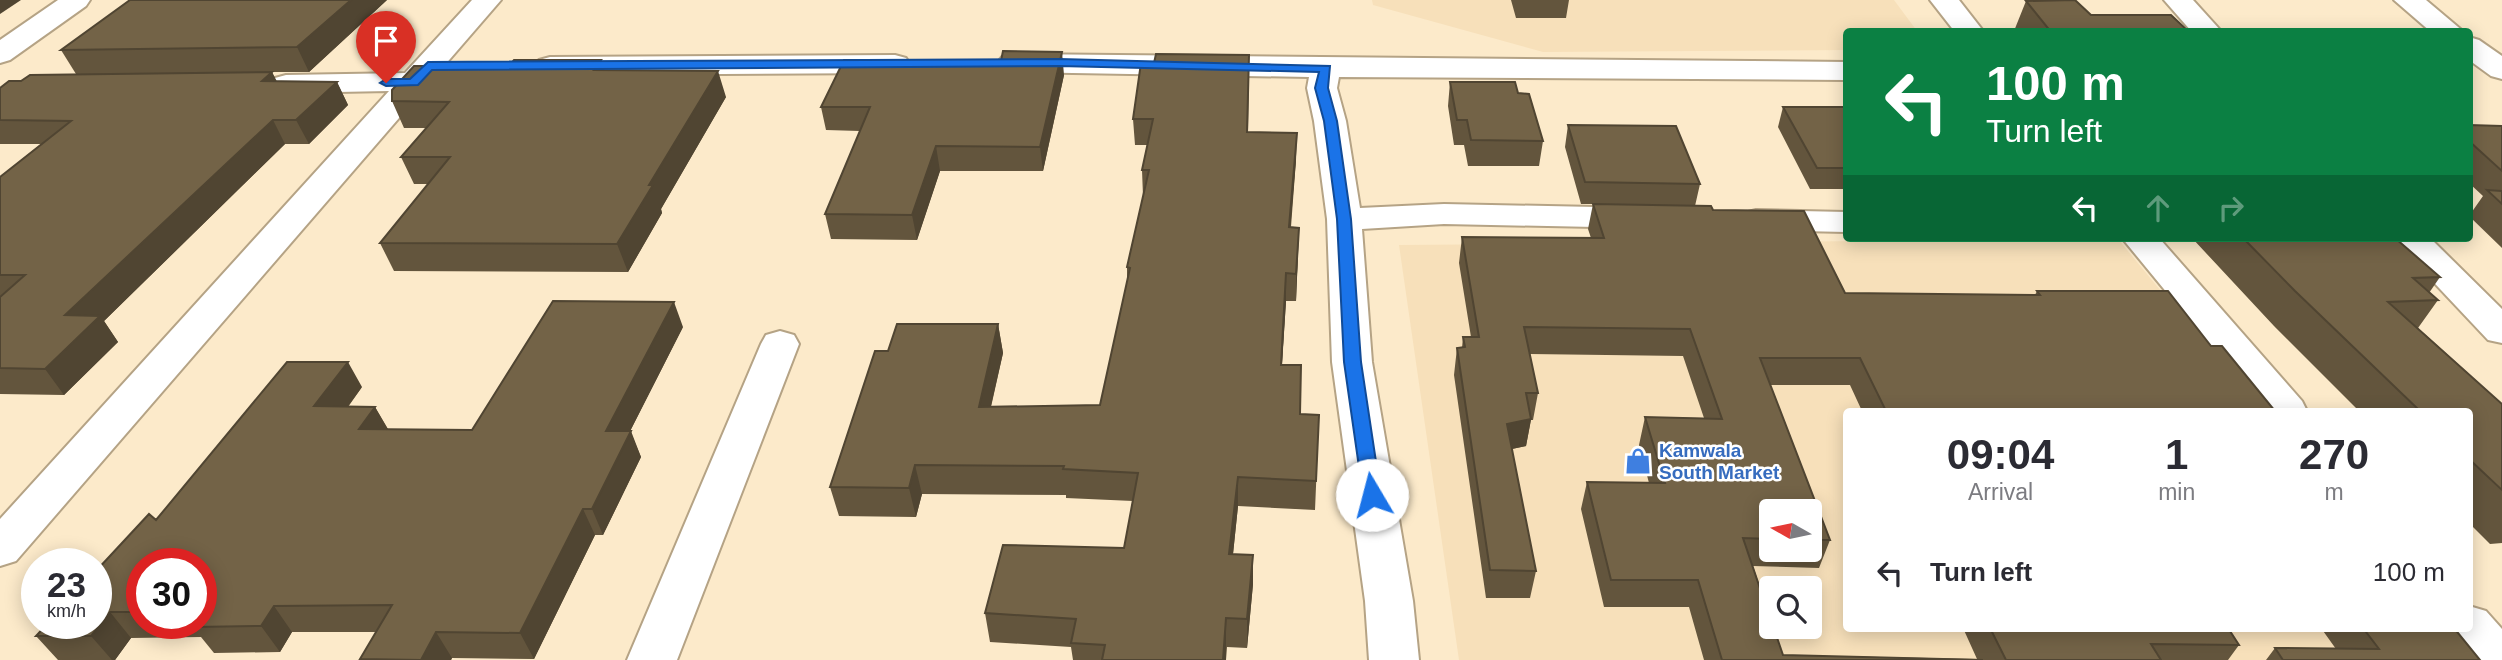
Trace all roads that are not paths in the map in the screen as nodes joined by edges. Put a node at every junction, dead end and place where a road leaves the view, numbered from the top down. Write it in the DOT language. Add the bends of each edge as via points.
graph roads {
  1 [pos="76,0"];
  2 [pos="487,0"];
  3 [pos="1944,0"];
  4 [pos="2178,0"];
  5 [pos="2408,0"];
  6 [pos="1967,28"];
  7 [pos="2204,28"];
  8 [pos="2445,28"];
  9 [pos="2473,49"];
  10 [pos="0,54"];
  11 [pos="989,63"];
  12 [pos="920,64"];
  13 [pos="469,66"];
  14 [pos="523,66"];
  15 [pos="1326,68"];
  16 [pos="2502,70"];
  17 [pos="1843,71"];
  18 [pos="421,74"];
  19 [pos="262,84"];
  20 [pos="1344,219"];
  21 [pos="1680,219"];
  22 [pos="1721,220"];
  23 [pos="1843,222"];
  24 [pos="2143,242"];
  25 [pos="2414,242"];
  26 [pos="2502,331"];
  27 [pos="780,344"];
  28 [pos="2284,408"];
  29 [pos="0,549"];
  30 [pos="2473,630"];
  31 [pos="652,660"];
  32 [pos="1394,660"];
  33 [pos="2499,660"];
  1 -- 10 [label="street"];
  2 -- 18 [label="street"];
  3 -- 6 [label="street"];
  4 -- 7 [label="street"];
  5 -- 8 [label="street"];
  9 -- 16 [label="street"];
  11 -- 15 [label="street"];
  12 -- 14 [label="street"];
  13 -- 18 [label="street"];
  15 -- 17 [label="street"];
  15 -- 20 [label="street" via="1322,88"];
  18 -- 19 [label="street"];
  18 -- 29 [label="street"];
  20 -- 21 [label="street" via="1444,214"];
  20 -- 32 [label="street" via="1352,362"];
  22 -- 23 [label="street"];
  24 -- 28 [label="street"];
  25 -- 26 [label="street"];
  27 -- 31 [label="street"];
  30 -- 33 [label="street"];
}
